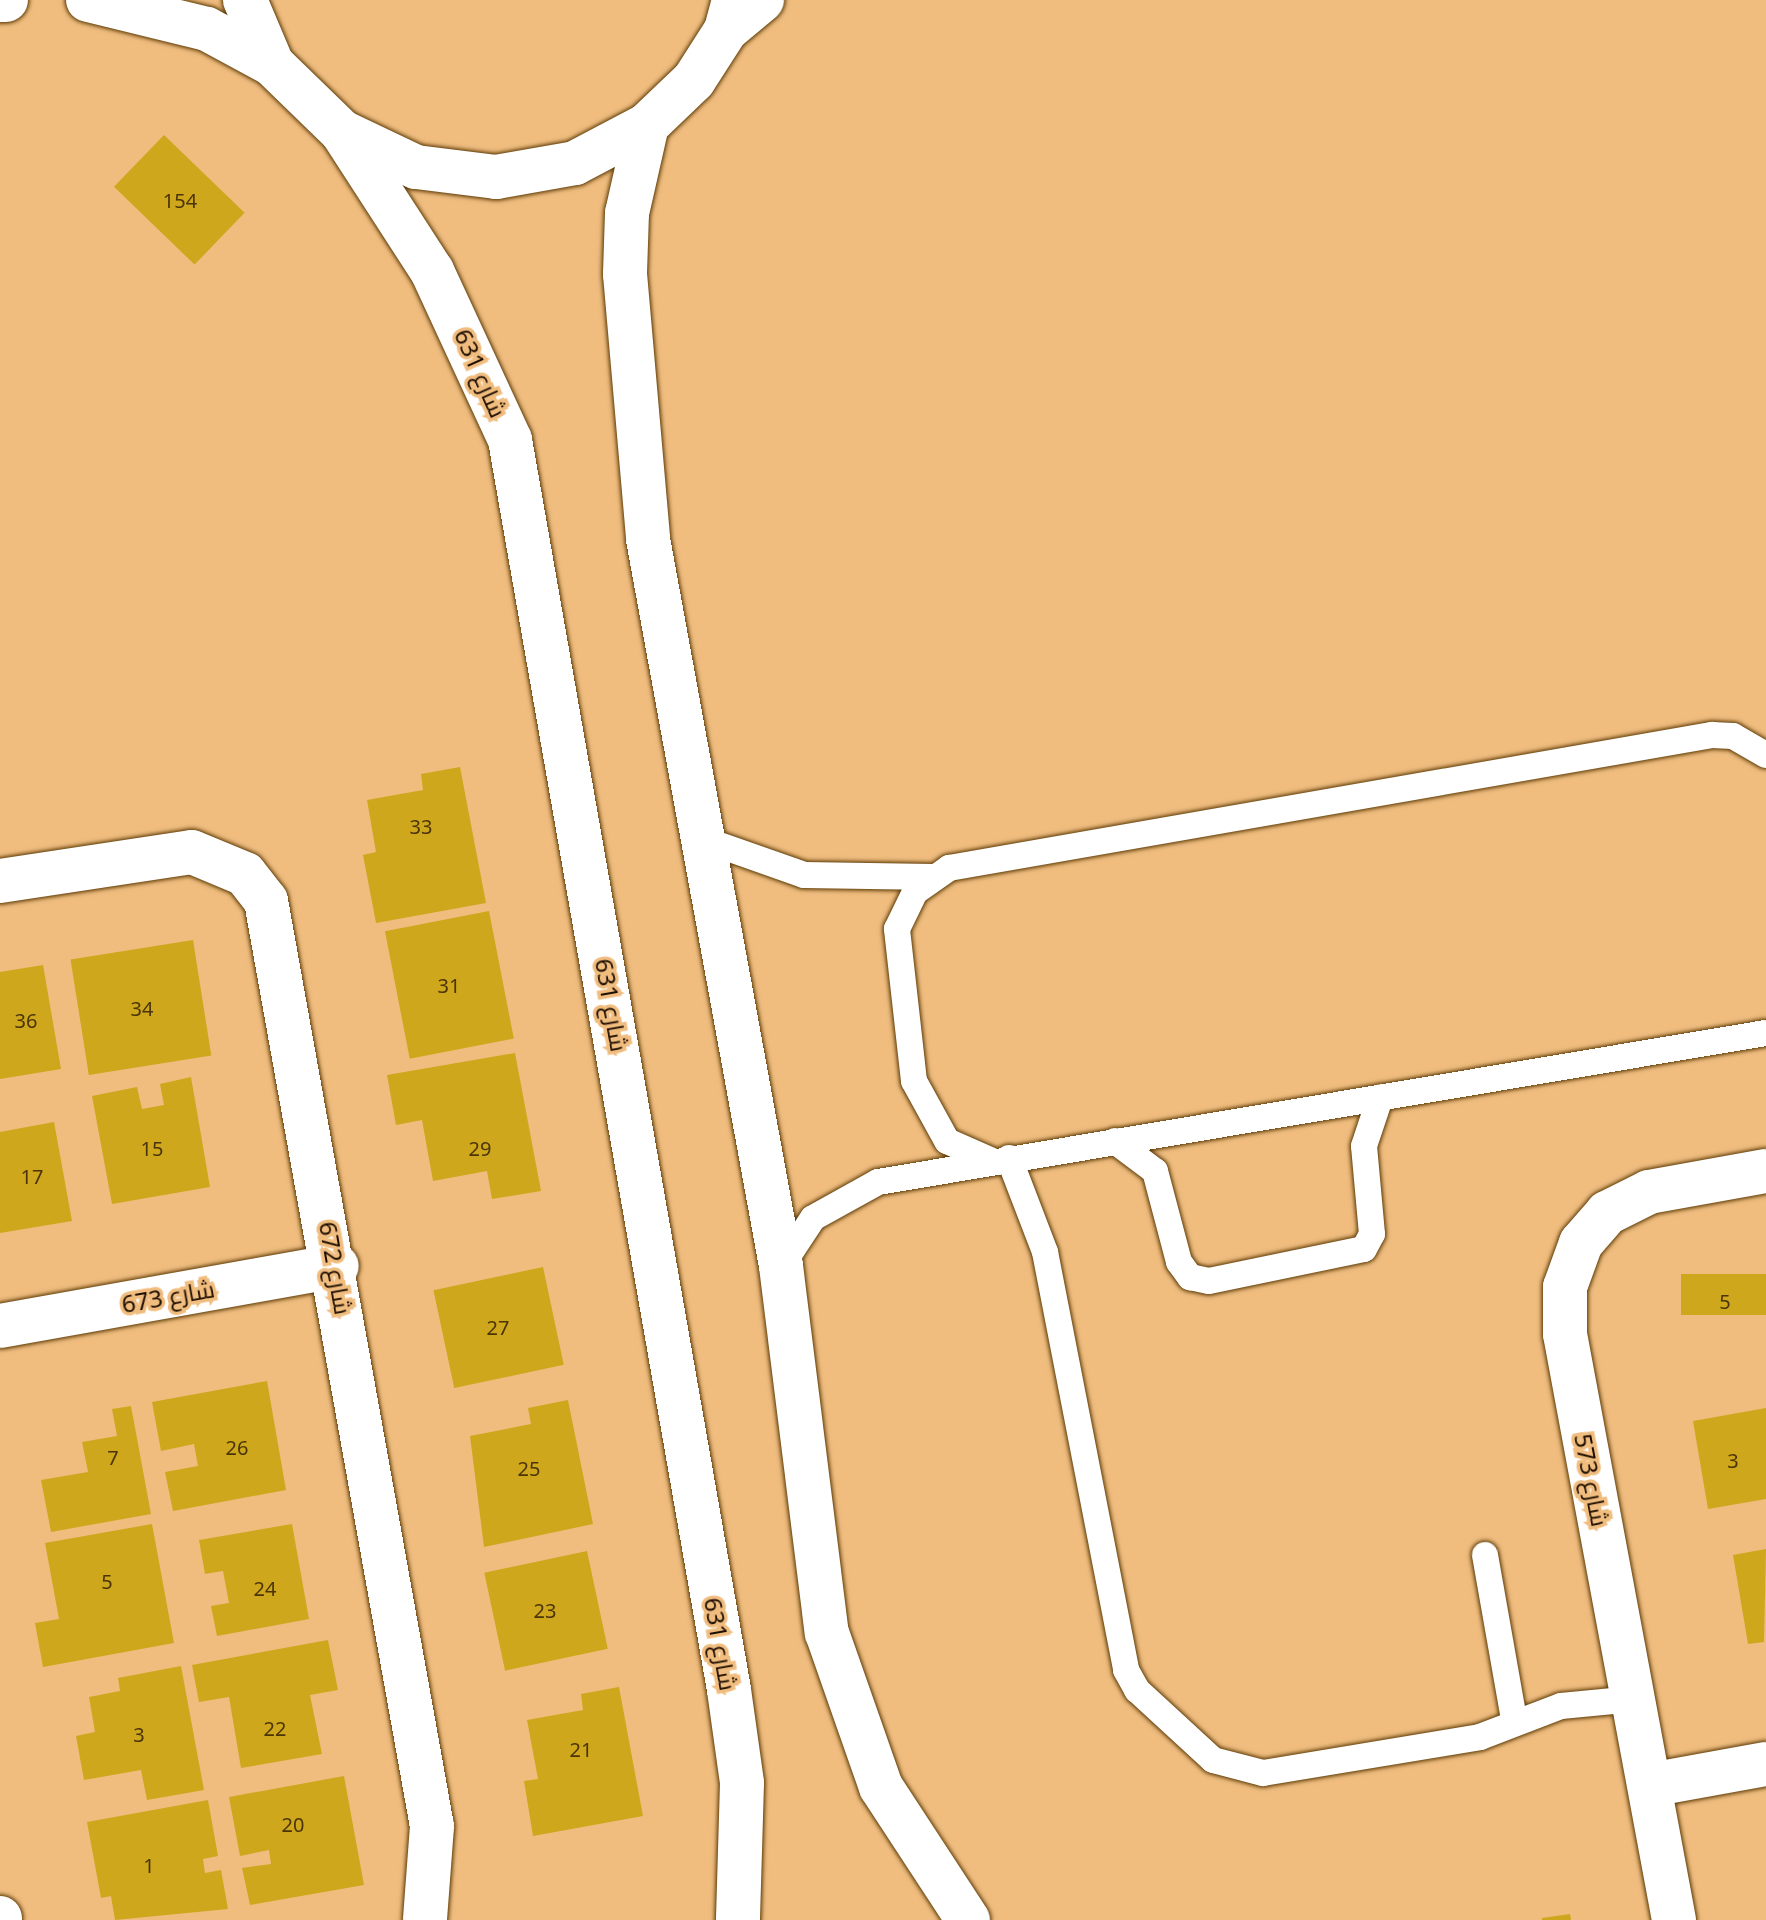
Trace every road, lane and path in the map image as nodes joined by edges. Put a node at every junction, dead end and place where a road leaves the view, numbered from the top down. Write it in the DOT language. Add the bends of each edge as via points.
graph roads {
  1 [pos="0,0"];
  2 [pos="6,0"];
  3 [pos="88,0"];
  4 [pos="245,0"];
  5 [pos="762,0"];
  6 [pos="730,15"];
  7 [pos="272,64"];
  8 [pos="647,125"];
  9 [pos="342,132"];
  10 [pos="1766,755"];
  11 [pos="702,839"];
  12 [pos="934,877"];
  13 [pos="0,881"];
  14 [pos="1766,1033"];
  15 [pos="1380,1098"];
  16 [pos="1115,1141"];
  17 [pos="1000,1160"];
  18 [pos="1766,1171"];
  19 [pos="337,1266"];
  20 [pos="781,1266"];
  21 [pos="0,1326"];
  22 [pos="1485,1555"];
  23 [pos="1634,1699"];
  24 [pos="1514,1719"];
  25 [pos="1766,1764"];
  26 [pos="1650,1785"];
  27 [pos="425,1920"];
  28 [pos="738,1920"];
  29 [pos="968,1920"];
  30 [pos="1674,1920"];
  1 -- 2 [label="main road"];
  3 -- 7 [label="main road" via="207,29"];
  4 -- 7 [label="main road"];
  5 -- 6 [label="main road"];
  6 -- 8 [label="main road" via="694,80"];
  7 -- 9 [label="main road"];
  8 -- 9 [label="main road" via="575,163 496,177 416,167"];
  8 -- 11 [label="main road" via="627,213 629,357 648,539"];
  9 -- 28 [label="main road, شارع 631" via="432,271 510,440 731,1705 742,1783"];
  10 -- 12 [label="lane" via="1733,736 1712,735 949,868"];
  11 -- 12 [label="lane" via="804,875"];
  11 -- 20 [label="main road"];
  12 -- 17 [label="lane" via="904,909 897,929 914,1081 931,1124 947,1141"];
  13 -- 19 [label="main road, شارع 672" via="192,852 245,874 266,901"];
  14 -- 15 [label="lane"];
  15 -- 16 [label="lane"];
  15 -- 16 [label="lane" via="1364,1146 1372,1234 1364,1249 1209,1281 1190,1277 1179,1262 1155,1171"];
  16 -- 17 [label="lane"];
  17 -- 20 [label="lane" via="878,1182 836,1199 795,1240"];
  17 -- 24 [label="lane" via="1045,1252 1118,1645 1137,1690 1213,1760 1239,1772 1480,1737"];
  18 -- 23 [label="main road, شارع 573" via="1649,1192 1607,1213 1581,1243 1565,1287 1565,1334"];
  19 -- 21 [label="main road, شارع 673"];
  19 -- 27 [label="main road, شارع 672" via="432,1826"];
  20 -- 29 [label="main road" via="827,1633 881,1787"];
  22 -- 24 [label="lane"];
  23 -- 24 [label="lane"];
  23 -- 26 [label="main road, شارع 573"];
  25 -- 26 [label="main road"];
  26 -- 30 [label="main road, شارع 573"];
}
